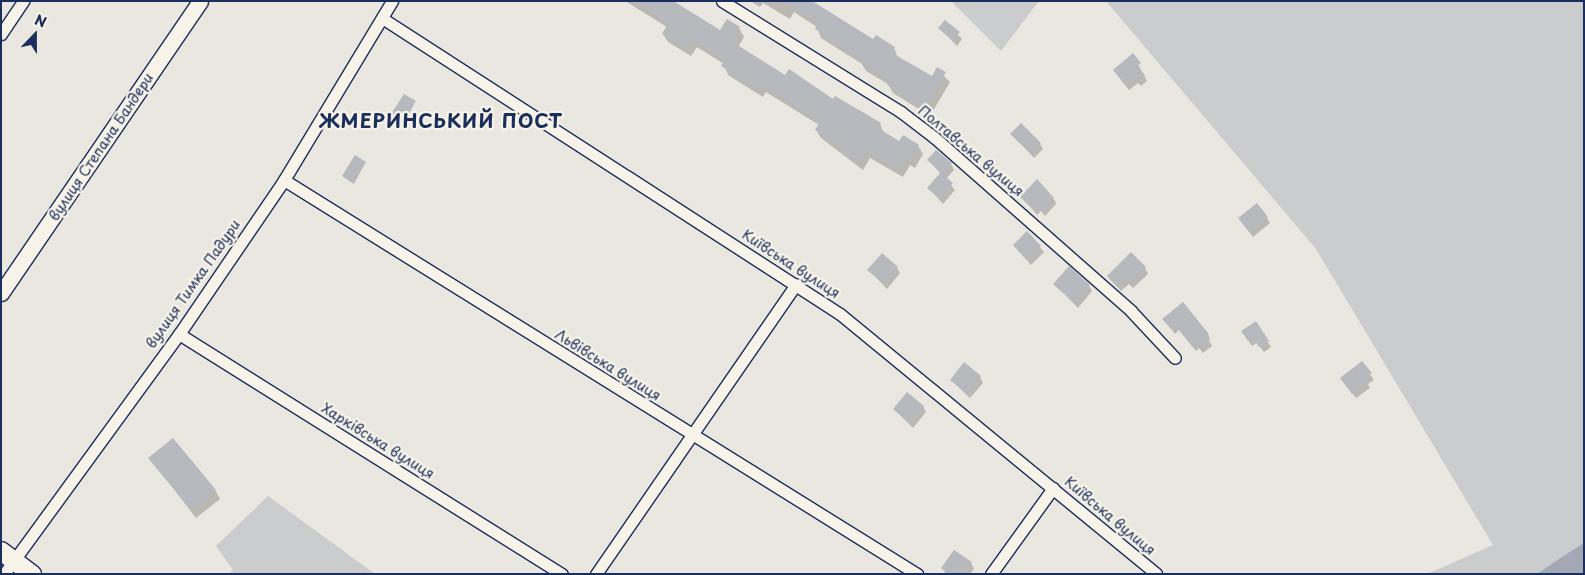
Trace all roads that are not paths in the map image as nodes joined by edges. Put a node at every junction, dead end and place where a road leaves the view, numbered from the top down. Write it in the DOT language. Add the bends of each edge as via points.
graph roads {
  1 [pos="23,1"];
  2 [pos="200,1"];
  3 [pos="392,1"];
  4 [pos="722,1"];
  5 [pos="382,18"];
  6 [pos="1,34"];
  7 [pos="284,180"];
  8 [pos="796,284"];
  9 [pos="1,293"];
  10 [pos="179,334"];
  11 [pos="1175,358"];
  12 [pos="693,436"];
  13 [pos="1053,488"];
  14 [pos="8,555"];
  15 [pos="4,574"];
  16 [pos="32,574"];
  17 [pos="562,574"];
  18 [pos="596,574"];
  19 [pos="917,574"];
  20 [pos="991,574"];
  21 [pos="1156,574"];
  1 -- 6 [label="street"];
  2 -- 9 [label="street, вулиця Степана Бандери"];
  3 -- 5 [label="street, вулиця Тимка Падури"];
  4 -- 11 [label="street, Полтавська вулиця" via="901,112 935,138 1131,311"];
  5 -- 7 [label="street, вулиця Тимка Падури"];
  5 -- 8 [label="street, Київська вулиця"];
  7 -- 10 [label="street, вулиця Тимка Падури"];
  7 -- 12 [label="street, Львівська вулиця"];
  8 -- 12 [label="street"];
  8 -- 13 [label="street, Київська вулиця" via="840,314"];
  10 -- 14 [label="street, вулиця Тимка Падури"];
  10 -- 17 [label="street, Харківська вулиця"];
  12 -- 18 [label="street"];
  12 -- 19 [label="street, Львівська вулиця"];
  13 -- 20 [label="street"];
  13 -- 21 [label="street, Київська вулиця"];
  14 -- 15 [label="street, вулиця Тимка Падури"];
  14 -- 16 [label="main road"];
}
